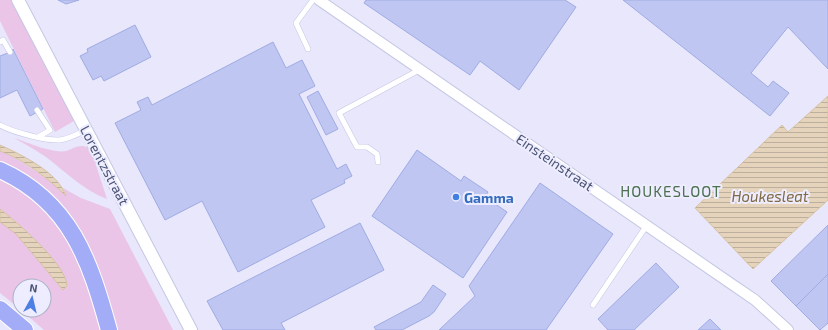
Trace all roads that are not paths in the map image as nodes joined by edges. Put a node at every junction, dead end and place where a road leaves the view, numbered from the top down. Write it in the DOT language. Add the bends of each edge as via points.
graph roads {
  1 [pos="18,0"];
  2 [pos="312,0"];
  3 [pos="319,0"];
  4 [pos="0,42"];
  5 [pos="308,49"];
  6 [pos="10,52"];
  7 [pos="419,70"];
  8 [pos="37,110"];
  9 [pos="0,125"];
  10 [pos="86,130"];
  11 [pos="38,137"];
  12 [pos="378,162"];
  13 [pos="0,170"];
  14 [pos="647,225"];
  15 [pos="593,305"];
  16 [pos="0,309"];
  17 [pos="25,330"];
  18 [pos="109,330"];
  19 [pos="191,330"];
  20 [pos="788,330"];
  1 -- 10 [label="street, Lorentzstraat"];
  2 -- 5 [label="lane" via="296,23"];
  3 -- 7 [label="street, Einsteinstraat"];
  4 -- 6 [label="lane" via="3,40"];
  7 -- 12 [label="lane" via="339,113 357,147 367,147 377,154"];
  7 -- 14 [label="street, Einsteinstraat"];
  8 -- 11 [label="lane" via="50,130"];
  9 -- 11 [label="lane"];
  10 -- 11 [label="lane" via="76,136 60,140"];
  10 -- 19 [label="street, Lorentzstraat"];
  13 -- 18 [label="highway" via="24,183 50,204 72,230 88,262"];
  14 -- 15 [label="lane"];
  14 -- 20 [label="street, Einsteinstraat" via="755,300"];
  16 -- 17 [label="highway"];
}
